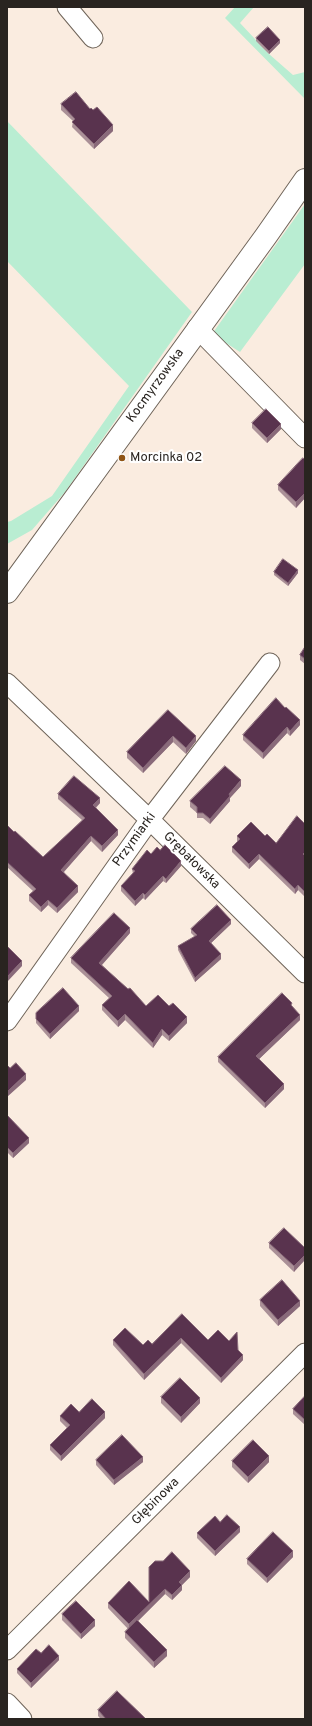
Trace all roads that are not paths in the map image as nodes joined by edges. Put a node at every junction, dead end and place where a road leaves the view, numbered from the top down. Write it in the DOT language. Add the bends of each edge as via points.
graph roads {
  1 [pos="67,7"];
  2 [pos="93,38"];
  3 [pos="305,180"];
  4 [pos="198,328"];
  5 [pos="305,438"];
  6 [pos="9,585"];
  7 [pos="270,663"];
  8 [pos="7,683"];
  9 [pos="150,820"];
  10 [pos="305,973"];
  11 [pos="7,1021"];
  12 [pos="305,1353"];
  13 [pos="7,1650"];
  14 [pos="7,1703"];
  15 [pos="22,1719"];
  1 -- 2 [label="street"];
  3 -- 4 [label="main road, Kocmyrzowska"];
  4 -- 5 [label="street"];
  4 -- 6 [label="main road, Kocmyrzowska"];
  7 -- 9 [label="street, Przymiarki"];
  8 -- 9 [label="street, Grębałowska"];
  9 -- 10 [label="street, Grębałowska"];
  9 -- 11 [label="street, Przymiarki"];
  12 -- 13 [label="street, Głębinowa"];
  14 -- 15 [label="street"];
}
